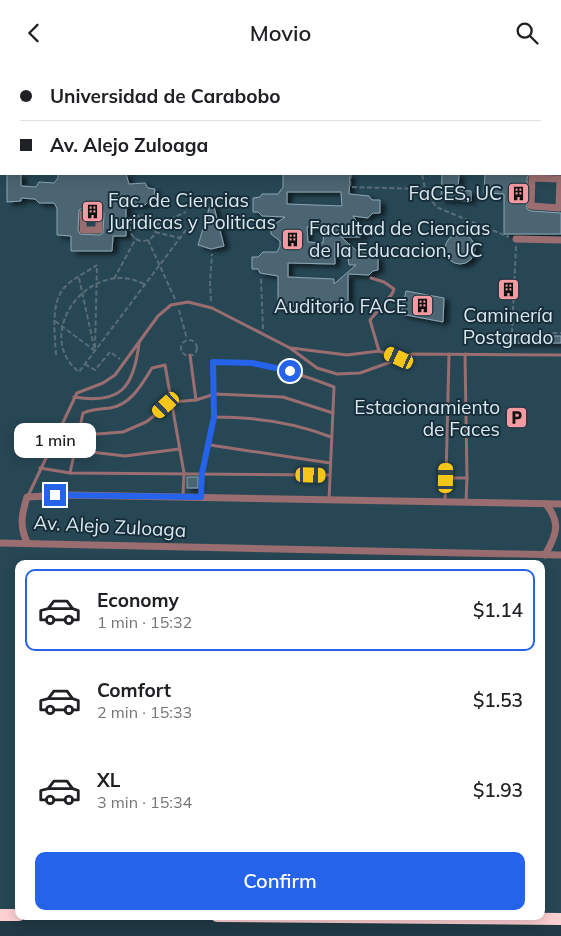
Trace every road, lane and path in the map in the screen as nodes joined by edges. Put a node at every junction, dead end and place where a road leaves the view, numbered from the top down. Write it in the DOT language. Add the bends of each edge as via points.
graph roads {
  1 [pos="351,175"];
  2 [pos="422,175"];
  3 [pos="424,189"];
  4 [pos="531,207"];
  5 [pos="186,212"];
  6 [pos="474,223"];
  7 [pos="156,225"];
  8 [pos="186,230"];
  9 [pos="155,232"];
  10 [pos="466,232"];
  11 [pos="136,238"];
  12 [pos="180,238"];
  13 [pos="148,240"];
  14 [pos="561,240"];
  15 [pos="516,241"];
  16 [pos="212,254"];
  17 [pos="160,263"];
  18 [pos="78,278"];
  19 [pos="370,278"];
  20 [pos="114,279"];
  21 [pos="261,279"];
  22 [pos="97,283"];
  23 [pos="144,284"];
  24 [pos="82,292"];
  25 [pos="177,303"];
  26 [pos="212,308"];
  27 [pos="55,321"];
  28 [pos="63,327"];
  29 [pos="561,333"];
  30 [pos="264,334"];
  31 [pos="187,339"];
  32 [pos="139,342"];
  33 [pos="290,348"];
  34 [pos="95,351"];
  35 [pos="378,351"];
  36 [pos="449,354"];
  37 [pos="56,355"];
  38 [pos="190,355"];
  39 [pos="465,355"];
  40 [pos="561,355"];
  41 [pos="399,358"];
  42 [pos="124,363"];
  43 [pos="85,364"];
  44 [pos="215,393"];
  45 [pos="74,397"];
  46 [pos="196,400"];
  47 [pos="172,402"];
  48 [pos="333,413"];
  49 [pos="214,417"];
  50 [pos="78,431"];
  51 [pos="332,437"];
  52 [pos="210,445"];
  53 [pos="179,449"];
  54 [pos="74,450"];
  55 [pos="330,463"];
  56 [pos="40,468"];
  57 [pos="70,473"];
  58 [pos="184,473"];
  59 [pos="202,473"];
  60 [pos="329,475"];
  61 [pos="446,478"];
  62 [pos="467,478"];
  63 [pos="27,497"];
  64 [pos="183,497"];
  65 [pos="201,497"];
  66 [pos="329,500"];
  67 [pos="445,502"];
  68 [pos="466,502"];
  69 [pos="546,504"];
  70 [pos="561,504"];
  71 [pos="27,542"];
  72 [pos="0,543"];
  73 [pos="545,555"];
  74 [pos="561,555"];
  75 [pos="0,915"];
  76 [pos="15,915"];
  77 [pos="545,919"];
  78 [pos="561,919"];
  1 -- 3 [label="path" via="350,187"];
  2 -- 3 [label="path"];
  3 -- 6 [label="path" via="436,207"];
  4 -- 4 [label="street" via="559,207 560,179 532,178"];
  5 -- 7 [label="path"];
  6 -- 10 [label="path"];
  6 -- 15 [label="path"];
  7 -- 9 [label="path"];
  7 -- 11 [label="path" via="150,216 142,214 136,217 130,230"];
  8 -- 12 [label="path"];
  9 -- 12 [label="path"];
  9 -- 13 [label="path"];
  11 -- 13 [label="path"];
  11 -- 20 [label="path"];
  12 -- 17 [label="path"];
  13 -- 17 [label="path"];
  14 -- 15 [label="street"];
  15 -- 29 [label="path" via="512,333"];
  16 -- 26 [label="path"];
  17 -- 23 [label="path"];
  17 -- 25 [label="path"];
  18 -- 22 [label="path" via="98,265"];
  18 -- 24 [label="path"];
  18 -- 27 [label="path" via="64,287"];
  19 -- 35 [label="lane" via="394,289 370,320"];
  20 -- 22 [label="path"];
  20 -- 23 [label="path"];
  21 -- 30 [label="path"];
  22 -- 24 [label="path"];
  22 -- 34 [label="path"];
  23 -- 34 [label="path"];
  24 -- 28 [label="path"];
  24 -- 34 [label="path"];
  25 -- 26 [label="lane" via="195,302"];
  25 -- 31 [label="path"];
  25 -- 32 [label="lane" via="158,316"];
  26 -- 30 [label="lane"];
  27 -- 28 [label="path"];
  27 -- 37 [label="path"];
  28 -- 34 [label="path"];
  28 -- 43 [label="path" via="64,355 79,372"];
  30 -- 33 [label="lane"];
  31 -- 38 [label="path" via="180,348 184,355"];
  31 -- 38 [label="path" via="196,344 195,355"];
  32 -- 42 [label="lane"];
  32 -- 45 [label="lane" via="136,368 132,380 124,388 106,398"];
  33 -- 35 [label="lane" via="347,355"];
  33 -- 41 [label="lane" via="317,368 337,375 360,373"];
  34 -- 43 [label="path"];
  35 -- 41 [label="lane"];
  36 -- 39 [label="lane"];
  36 -- 41 [label="lane" via="413,354"];
  36 -- 61 [label="lane"];
  38 -- 46 [label="lane"];
  39 -- 40 [label="lane"];
  39 -- 62 [label="lane"];
  42 -- 43 [label="path" via="110,352 95,370"];
  42 -- 45 [label="lane" via="110,379 81,389"];
  44 -- 46 [label="lane"];
  44 -- 48 [label="lane" via="283,397"];
  44 -- 48 [label="lane" via="213,362 252,363 290,371 334,387"];
  44 -- 49 [label="lane"];
  45 -- 56 [label="lane"];
  46 -- 47 [label="lane"];
  47 -- 50 [label="lane" via="146,422 123,432 97,434"];
  47 -- 50 [label="lane" via="165,365 157,365 127,401 111,408 83,413"];
  47 -- 53 [label="lane"];
  48 -- 51 [label="lane"];
  49 -- 51 [label="lane" via="270,420"];
  49 -- 52 [label="lane"];
  50 -- 54 [label="lane"];
  51 -- 55 [label="lane"];
  52 -- 55 [label="lane"];
  52 -- 59 [label="lane"];
  53 -- 54 [label="lane" via="125,456"];
  53 -- 58 [label="lane"];
  54 -- 57 [label="lane"];
  55 -- 60 [label="lane"];
  56 -- 57 [label="lane"];
  56 -- 63 [label="lane"];
  57 -- 58 [label="lane"];
  58 -- 59 [label="lane"];
  58 -- 64 [label="lane"];
  59 -- 60 [label="lane"];
  59 -- 65 [label="lane"];
  60 -- 66 [label="lane"];
  61 -- 62 [label="lane"];
  61 -- 67 [label="lane"];
  62 -- 68 [label="lane"];
  63 -- 64 [label="street, Av. Alejo Zuloaga"];
  63 -- 71 [label="street, Av. Alejo Zuloaga" via="21,514"];
  64 -- 65 [label="street, Av. Alejo Zuloaga"];
  65 -- 66 [label="street, Av. Alejo Zuloaga"];
  66 -- 67 [label="street, Av. Alejo Zuloaga"];
  67 -- 68 [label="street, Av. Alejo Zuloaga"];
  68 -- 69 [label="street, Av. Alejo Zuloaga"];
  69 -- 70 [label="street, Av. Alejo Zuloaga"];
  69 -- 73 [label="street" via="559,524"];
  71 -- 72 [label="street"];
  71 -- 73 [label="street, Av. Alejo Zuloaga"];
  73 -- 74 [label="street, Av. Alejo Zuloaga"];
  75 -- 76 [label="highway"];
  77 -- 78 [label="highway"];
}
